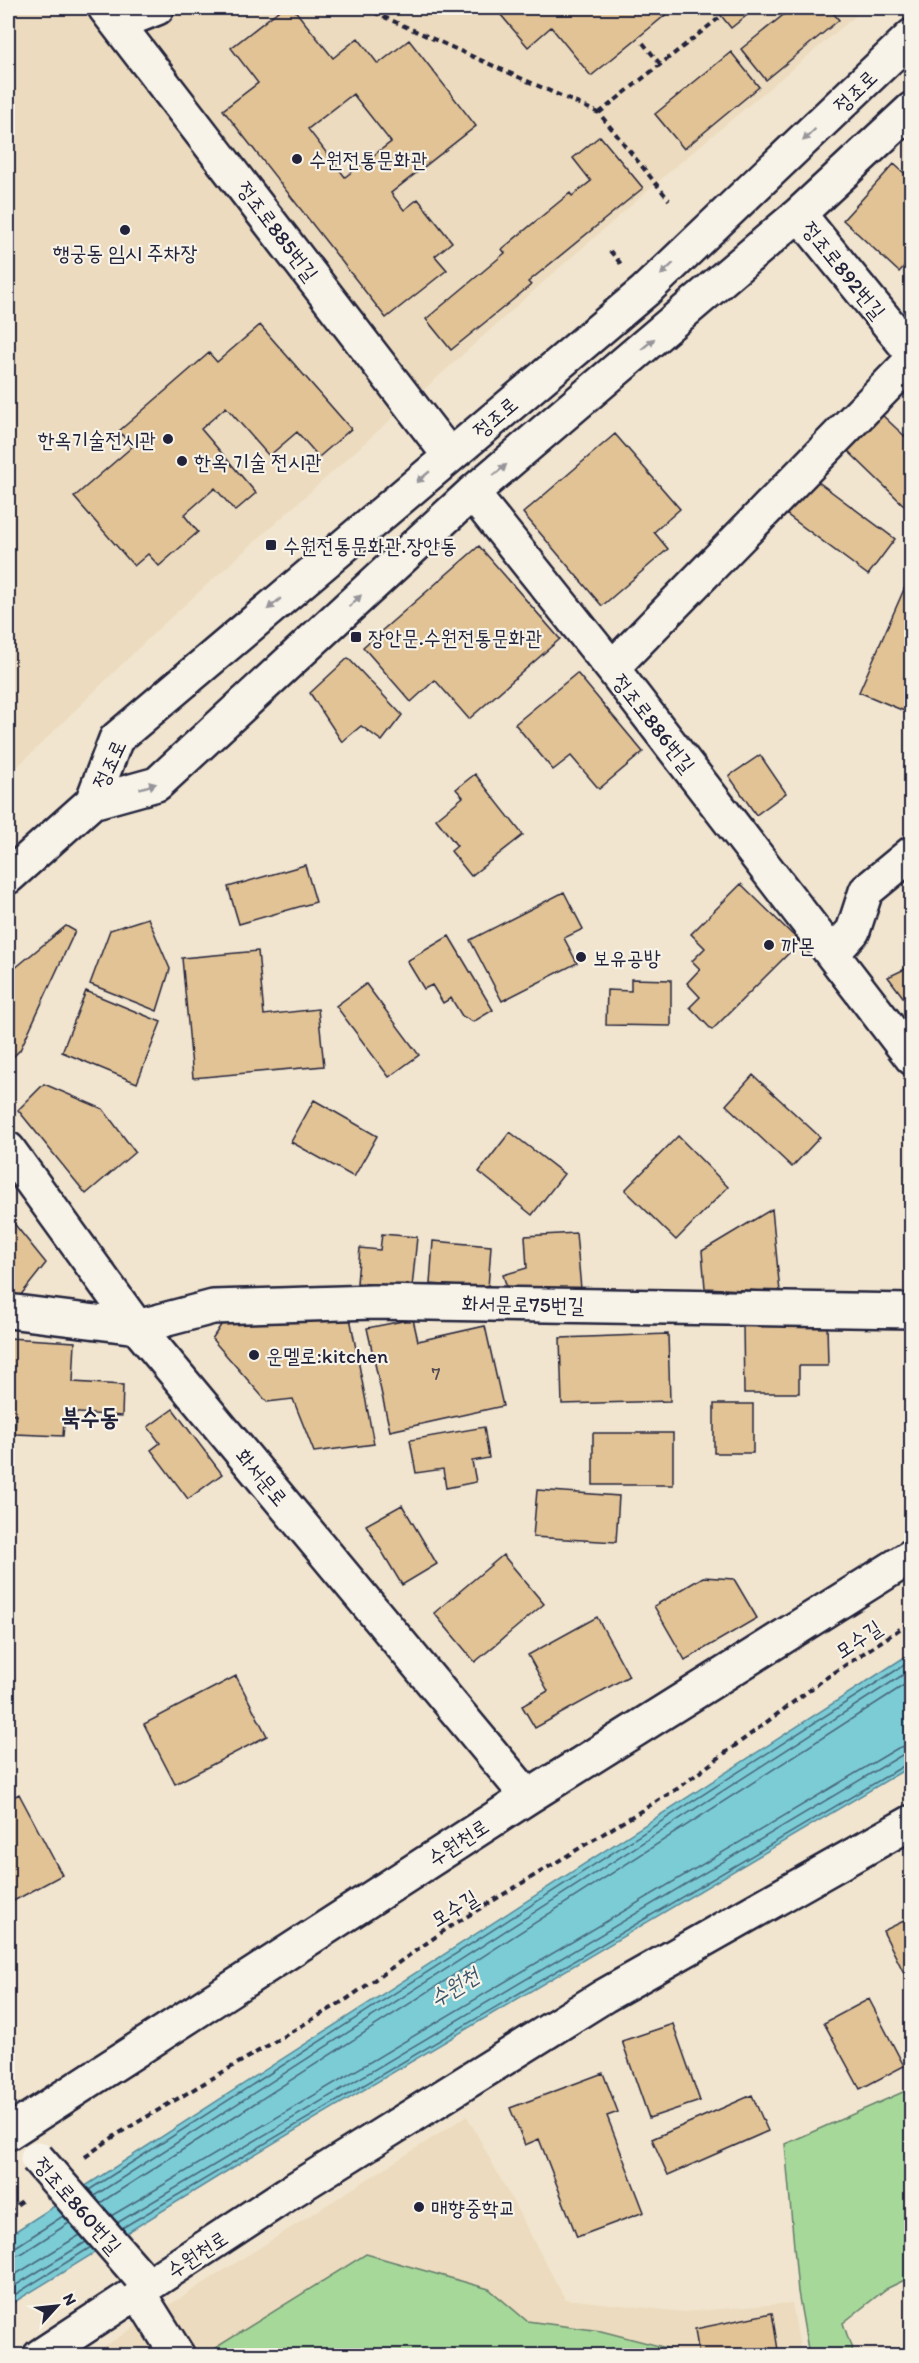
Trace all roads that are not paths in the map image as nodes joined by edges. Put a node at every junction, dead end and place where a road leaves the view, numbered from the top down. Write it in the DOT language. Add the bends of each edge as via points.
graph roads {
  1 [pos="157,8"];
  2 [pos="112,15"];
  3 [pos="912,36"];
  4 [pos="912,109"];
  5 [pos="799,214"];
  6 [pos="912,353"];
  7 [pos="912,360"];
  8 [pos="449,455"];
  9 [pos="472,493"];
  10 [pos="612,668"];
  11 [pos="92,802"];
  12 [pos="912,853"];
  13 [pos="8,877"];
  14 [pos="832,954"];
  15 [pos="912,1058"];
  16 [pos="8,1149"];
  17 [pos="8,1311"];
  18 [pos="912,1311"];
  19 [pos="137,1327"];
  20 [pos="912,1556"];
  21 [pos="528,1797"];
  22 [pos="912,1822"];
  23 [pos="9,2130"];
  24 [pos="141,2285"];
  25 [pos="40,2355"];
  26 [pos="178,2355"];
  1 -- 2 [label="street"];
  2 -- 8 [label="street, 정조로885번길"];
  3 -- 8 [label="street, 정조로, one-way" via="645,291"];
  4 -- 5 [label="street, 정조로"];
  5 -- 6 [label="street, 정조로892번길"];
  9 -- 5 [label="street, 정조로, one-way"];
  7 -- 10 [label="street"];
  8 -- 11 [label="street, 정조로, one-way" via="116,739"];
  9 -- 10 [label="street, 정조로886번길"];
  11 -- 9 [label="street, 정조로, one-way" via="157,784"];
  10 -- 14 [label="street, 정조로886번길"];
  11 -- 13 [label="street, 정조로"];
  12 -- 14 [label="street" via="866,891 853,931"];
  14 -- 15 [label="street, 정조로886번길"];
  16 -- 19 [label="street, 화서문로"];
  17 -- 19 [label="street"];
  18 -- 19 [label="street, 화서문로75번길" via="373,1302 213,1307"];
  19 -- 21 [label="street, 화서문로"];
  20 -- 21 [label="street, 수원천로"];
  21 -- 23 [label="street, 수원천로"];
  22 -- 24 [label="street, 수원천로" via="604,1996"];
  23 -- 24 [label="street, 정조로860번길, bridge" via="37,2158"];
  24 -- 25 [label="street, 수원천로"];
  24 -- 26 [label="street, 정조로860번길"];
}
